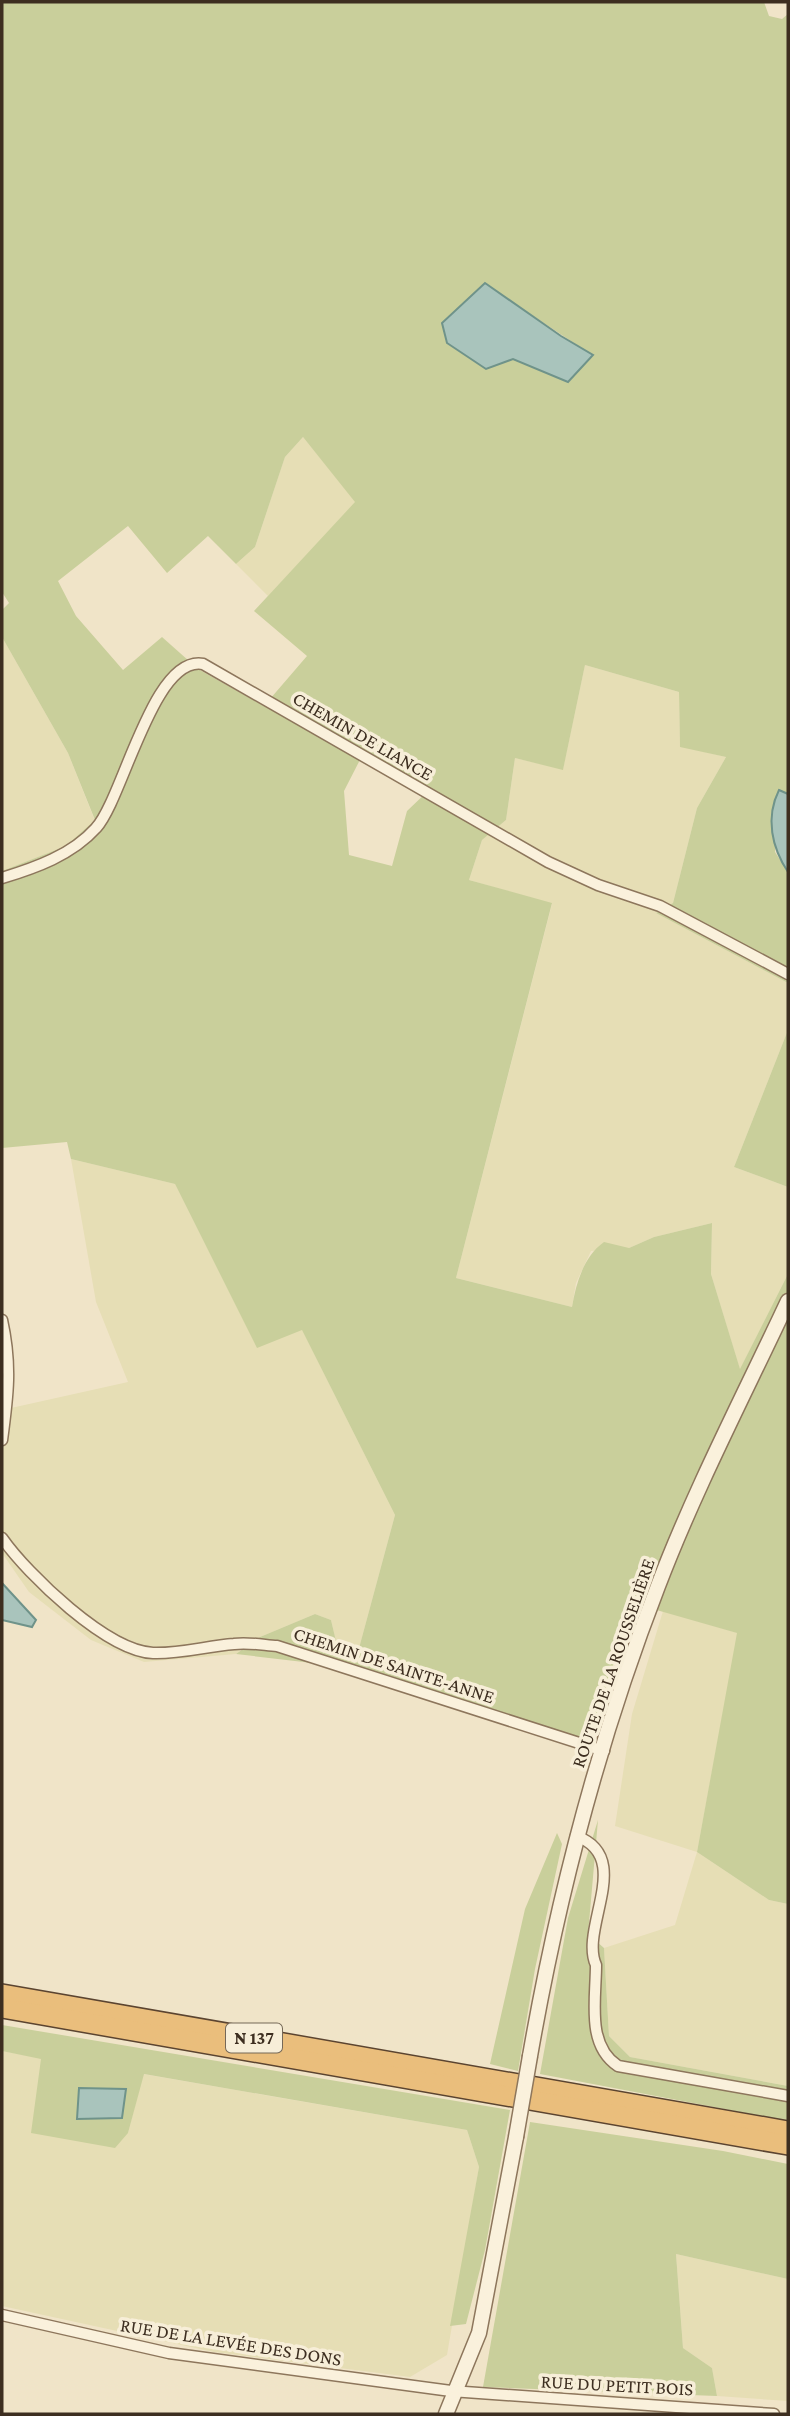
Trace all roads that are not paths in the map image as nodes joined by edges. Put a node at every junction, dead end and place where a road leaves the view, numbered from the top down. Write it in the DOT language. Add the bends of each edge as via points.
graph roads {
  1 [pos="2,878"];
  2 [pos="788,974"];
  3 [pos="788,1301"];
  4 [pos="2,1321"];
  5 [pos="2,1440"];
  6 [pos="2,1538"];
  7 [pos="604,1751"];
  8 [pos="576,1836"];
  9 [pos="2,1994"];
  10 [pos="2,2008"];
  11 [pos="788,2096"];
  12 [pos="788,2131"];
  13 [pos="788,2145"];
  14 [pos="2,2315"];
  15 [pos="458,2392"];
  16 [pos="644,2409"];
  17 [pos="446,2414"];
  18 [pos="774,2414"];
  1 -- 2 [label="street, CHEMIN DE LIANCE" via="35,869 98,827 169,682 195,663 548,862 660,906"];
  3 -- 7 [label="street, ROUTE DE LA ROUSSELIÈRE" via="667,1563"];
  4 -- 5 [label="street" via="10,1375"];
  6 -- 7 [label="street, CHEMIN DE SAINTE-ANNE" via="41,1585 86,1620 139,1651 237,1643 277,1646"];
  7 -- 8 [label="street, ROUTE DE LA ROUSSELIÈRE"];
  8 -- 11 [label="street" via="598,1850 603,1861 591,1956 596,1965 600,2049 618,2066"];
  8 -- 15 [label="street, ROUTE DE LA ROUSSELIÈRE, bridge" via="551,1938 484,2317"];
  9 -- 12 [label="highway, N 137"];
  10 -- 13 [label="highway, N 137"];
  14 -- 15 [label="street, RUE DE LA LEVÉE DES DONS" via="169,2353"];
  15 -- 16 [label="street, RUE DU PETIT BOIS"];
  15 -- 17 [label="street, ROUTE DE LA ROUSSELIÈRE"];
  16 -- 18 [label="street, RUE DU PETIT BOIS"];
}
